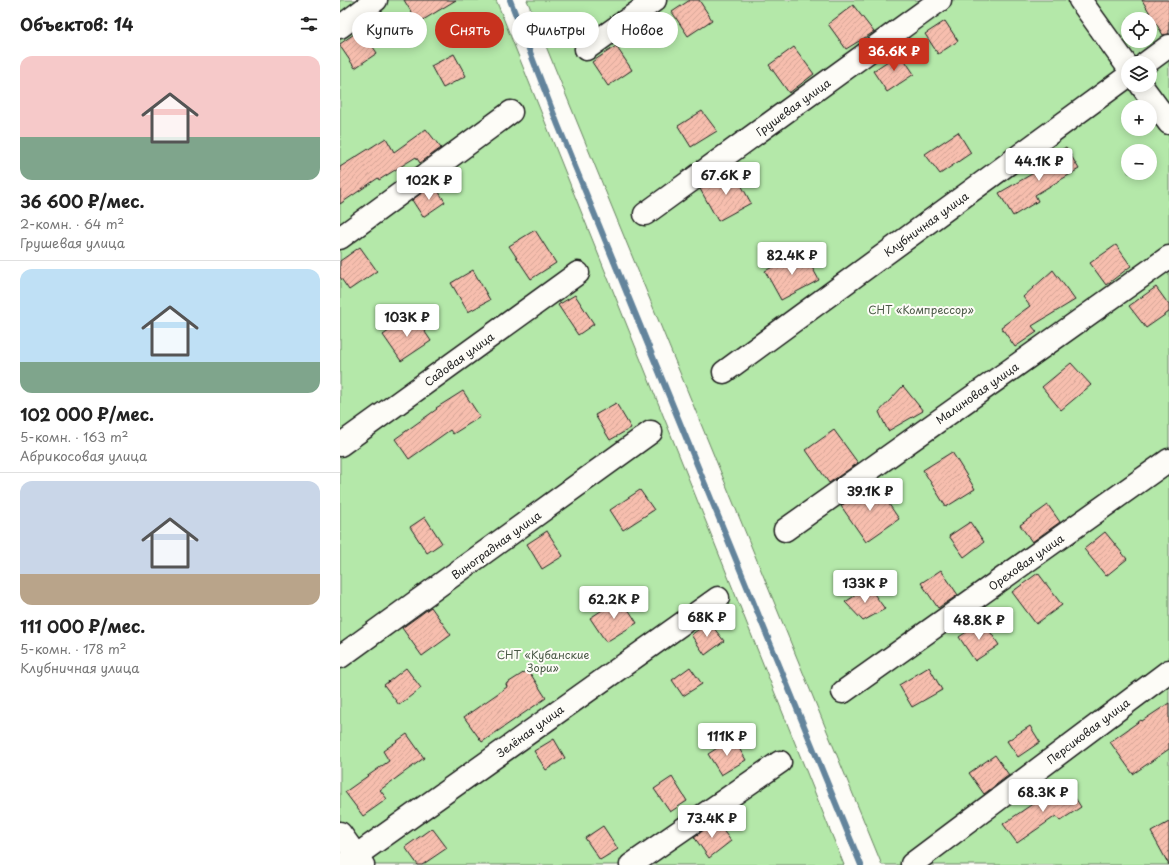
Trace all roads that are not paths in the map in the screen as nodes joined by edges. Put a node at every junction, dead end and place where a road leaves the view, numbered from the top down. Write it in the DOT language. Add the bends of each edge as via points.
graph roads {
  1 [pos="376,0"];
  2 [pos="655,0"];
  3 [pos="940,0"];
  4 [pos="1080,0"];
  5 [pos="340,27"];
  6 [pos="1169,46"];
  7 [pos="586,49"];
  8 [pos="1155,56"];
  9 [pos="1121,57"];
  10 [pos="1121,81"];
  11 [pos="1146,92"];
  12 [pos="511,112"];
  13 [pos="1169,123"];
  14 [pos="645,214"];
  15 [pos="340,238"];
  16 [pos="1169,257"];
  17 [pos="578,273"];
  18 [pos="724,372"];
  19 [pos="651,432"];
  20 [pos="340,445"];
  21 [pos="1169,460"];
  22 [pos="785,530"];
  23 [pos="718,598"];
  24 [pos="340,657"];
  25 [pos="1169,671"];
  26 [pos="843,692"];
  27 [pos="780,762"];
  28 [pos="340,833"];
  29 [pos="354,862"];
  30 [pos="912,864"];
  31 [pos="631,865"];
  1 -- 5 [label="street"];
  2 -- 7 [label="street"];
  3 -- 14 [label="street, Грушевая улица"];
  4 -- 9 [label="street"];
  6 -- 8 [label="street"];
  10 -- 18 [label="street, Клубничная улица"];
  11 -- 13 [label="street"];
  12 -- 15 [label="street"];
  16 -- 22 [label="street, Малиновая улица"];
  17 -- 20 [label="street, Садовая улица"];
  19 -- 24 [label="street, Виноградная улица"];
  21 -- 26 [label="street, Ореховая улица"];
  23 -- 29 [label="street, Зелёная улица"];
  25 -- 30 [label="street, Персиковая улица"];
  27 -- 31 [label="street"];
  28 -- 29 [label="street"];
}
